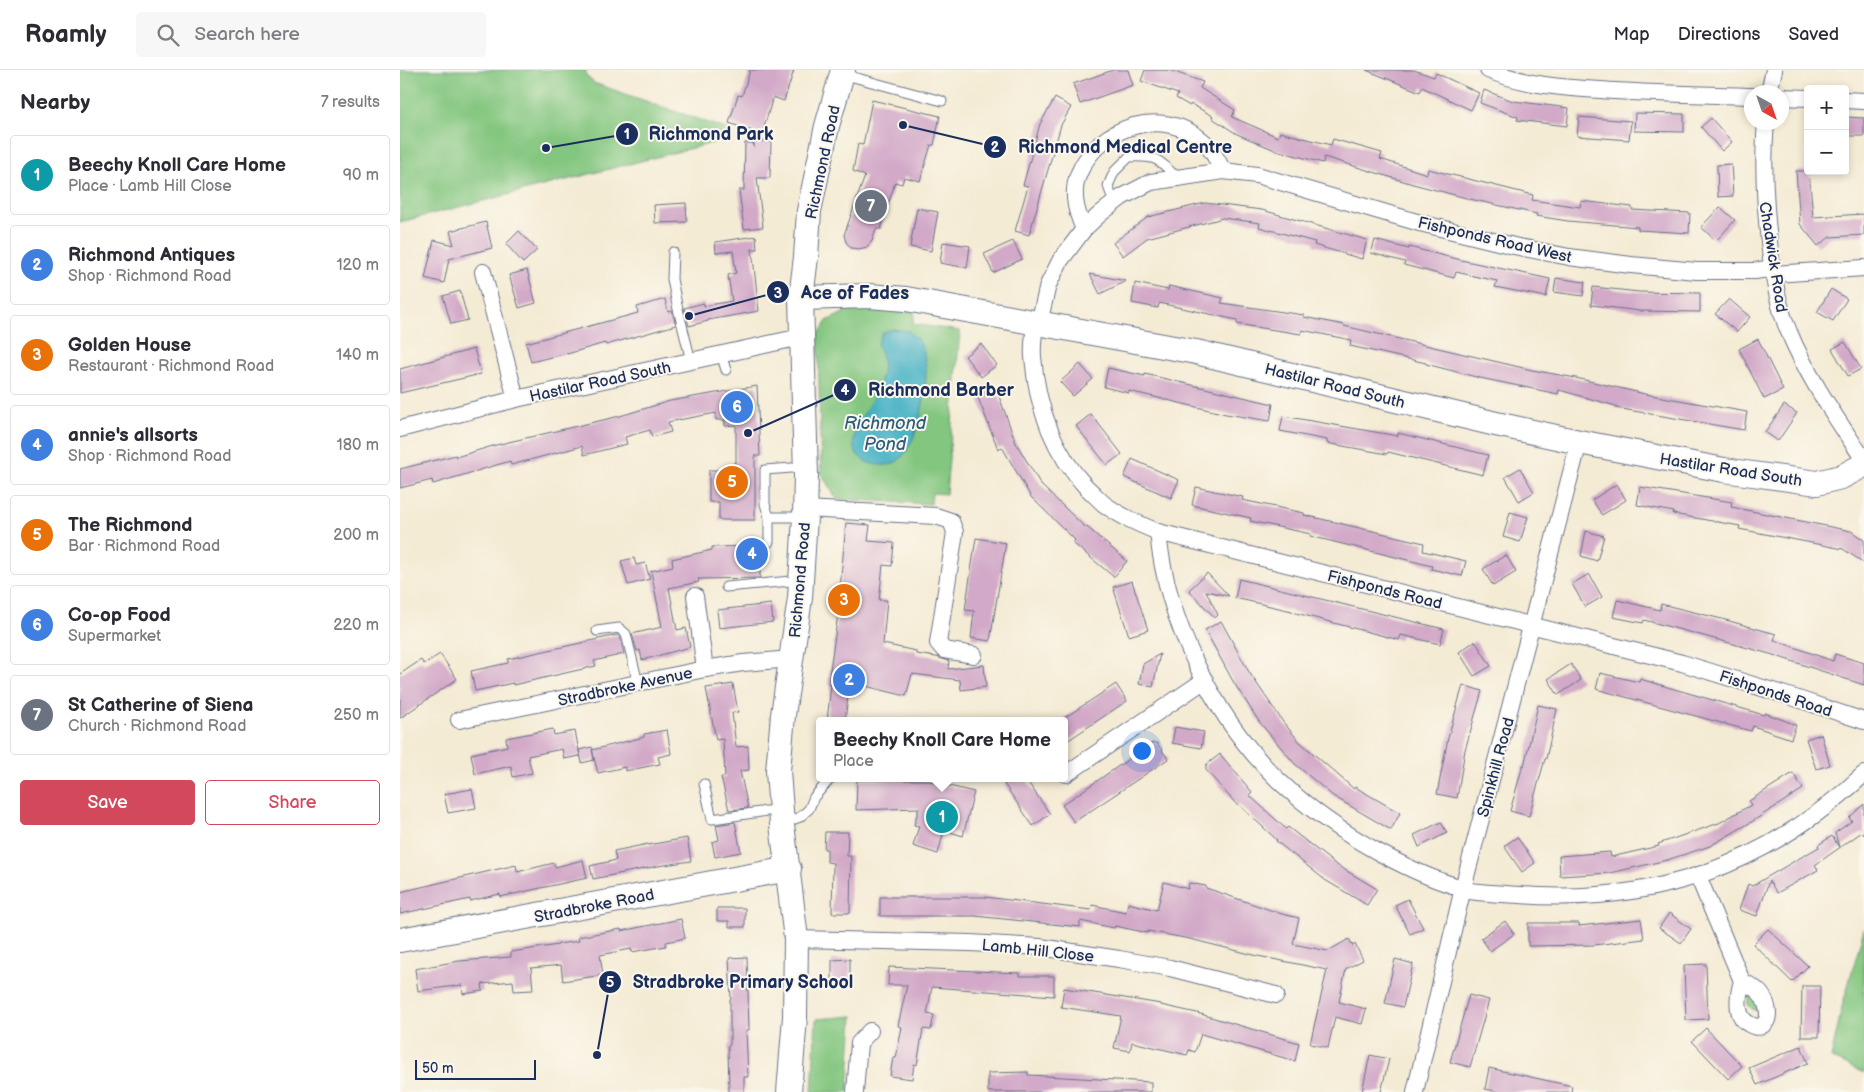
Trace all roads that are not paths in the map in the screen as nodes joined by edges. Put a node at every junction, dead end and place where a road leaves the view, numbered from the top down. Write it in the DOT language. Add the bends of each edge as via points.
graph roads {
  1 [pos="1488,70"];
  2 [pos="1774,70"];
  3 [pos="843,72"];
  4 [pos="1771,85"];
  5 [pos="1744,96"];
  6 [pos="1789,97"];
  7 [pos="1804,98"];
  8 [pos="1849,100"];
  9 [pos="1864,100"];
  10 [pos="942,101"];
  11 [pos="1765,130"];
  12 [pos="1223,171"];
  13 [pos="1176,177"];
  14 [pos="1114,203"];
  15 [pos="1084,229"];
  16 [pos="673,252"];
  17 [pos="1864,268"];
  18 [pos="1773,271"];
  19 [pos="483,272"];
  20 [pos="801,298"];
  21 [pos="1037,323"];
  22 [pos="801,336"];
  23 [pos="692,361"];
  24 [pos="516,400"];
  25 [pos="400,429"];
  26 [pos="1579,442"];
  27 [pos="1864,460"];
  28 [pos="1864,465"];
  29 [pos="806,467"];
  30 [pos="805,513"];
  31 [pos="769,517"];
  32 [pos="1158,532"];
  33 [pos="769,542"];
  34 [pos="801,582"];
  35 [pos="726,587"];
  36 [pos="695,596"];
  37 [pos="1532,626"];
  38 [pos="597,631"];
  39 [pos="974,655"];
  40 [pos="791,659"];
  41 [pos="706,669"];
  42 [pos="1205,680"];
  43 [pos="638,683"];
  44 [pos="459,720"];
  45 [pos="1864,722"];
  46 [pos="1068,773"];
  47 [pos="1864,774"];
  48 [pos="827,782"];
  49 [pos="704,784"];
  50 [pos="782,816"];
  51 [pos="789,869"];
  52 [pos="1698,876"];
  53 [pos="1463,889"];
  54 [pos="400,940"];
  55 [pos="796,940"];
  56 [pos="1742,982"];
  57 [pos="1276,995"];
  58 [pos="870,1031"];
  59 [pos="789,1092"];
  60 [pos="855,1092"];
  61 [pos="1415,1092"];
  1 -- 5 [label="street" via="1535,84 1571,88"];
  2 -- 4 [label="street"];
  3 -- 10 [label="lane"];
  3 -- 20 [label="street, Richmond Road" via="827,126 809,211"];
  6 -- 7 [label="street"];
  8 -- 9 [label="street"];
  11 -- 18 [label="street, Chadwick Road" via="1764,203"];
  12 -- 13 [label="street, Fishponds Road West"];
  12 -- 15 [label="street" via="1204,142 1188,131 1168,124 1147,122 1126,127 1106,138 1091,152 1078,174 1076,212"];
  12 -- 18 [label="street, Fishponds Road West" via="1257,175 1420,223 1569,257 1697,271"];
  13 -- 14 [label="street, Fishponds Road West" via="1151,182"];
  13 -- 14 [label="lane" via="1161,161 1148,156 1129,157 1114,172 1108,186"];
  14 -- 15 [label="street, Fishponds Road West"];
  15 -- 21 [label="street, Fishponds Road West" via="1060,261 1048,285"];
  16 -- 23 [label="lane" via="672,279 676,305"];
  17 -- 18 [label="street, Fishponds Road West"];
  18 -- 27 [label="street, Chadwick Road" via="1783,315 1798,353"];
  19 -- 24 [label="street"];
  20 -- 21 [label="street, Hastilar Road South" via="894,297"];
  20 -- 22 [label="street, Richmond Road"];
  21 -- 26 [label="street, Hastilar Road South" via="1196,352"];
  21 -- 32 [label="street, Fishponds Road" via="1033,355 1037,389 1057,446 1075,475 1102,503 1133,522"];
  22 -- 23 [label="street, Hastilar Road South" via="723,362"];
  22 -- 29 [label="street, Richmond Road"];
  23 -- 24 [label="street, Hastilar Road South"];
  24 -- 25 [label="street, Hastilar Road South"];
  26 -- 28 [label="street, Hastilar Road South" via="1724,470 1817,483 1834,480"];
  26 -- 37 [label="street, Spinkhill Road"];
  29 -- 30 [label="street, Richmond Road"];
  29 -- 31 [label="lane" via="765,470 765,504"];
  30 -- 31 [label="lane"];
  30 -- 34 [label="street, Richmond Road"];
  30 -- 39 [label="street" via="936,516 951,521 955,532 938,643 944,650"];
  31 -- 33 [label="lane"];
  32 -- 37 [label="street, Fishponds Road"];
  32 -- 42 [label="street" via="1170,597"];
  34 -- 35 [label="lane"];
  34 -- 40 [label="street, Richmond Road"];
  36 -- 41 [label="street"];
  37 -- 45 [label="street, Fishponds Road" via="1682,663"];
  37 -- 53 [label="street, Spinkhill Road"];
  38 -- 43 [label="lane" via="619,628 626,634"];
  40 -- 41 [label="street, Stradbroke Avenue" via="743,662"];
  40 -- 50 [label="street, Richmond Road" via="778,771"];
  41 -- 43 [label="street, Stradbroke Avenue"];
  42 -- 46 [label="street"];
  42 -- 53 [label="street" via="1243,738 1277,778 1306,805 1346,833 1410,869"];
  43 -- 44 [label="street, Stradbroke Avenue"];
  47 -- 52 [label="street" via="1812,818 1735,861"];
  48 -- 50 [label="lane" via="814,797 809,810 800,817"];
  49 -- 50 [label="lane" via="712,819"];
  50 -- 51 [label="street, Richmond Road"];
  51 -- 54 [label="street, Stradbroke Road"];
  51 -- 55 [label="street, Richmond Road"];
  52 -- 53 [label="street" via="1648,890 1608,896 1553,898"];
  52 -- 56 [label="street"];
  53 -- 61 [label="street, Spinkhill Road"];
  55 -- 57 [label="street, Lamb Hill Close" via="1040,947 1173,969"];
  55 -- 59 [label="street, Richmond Road" via="795,1017"];
  58 -- 60 [label="street" via="859,1042"];
}
